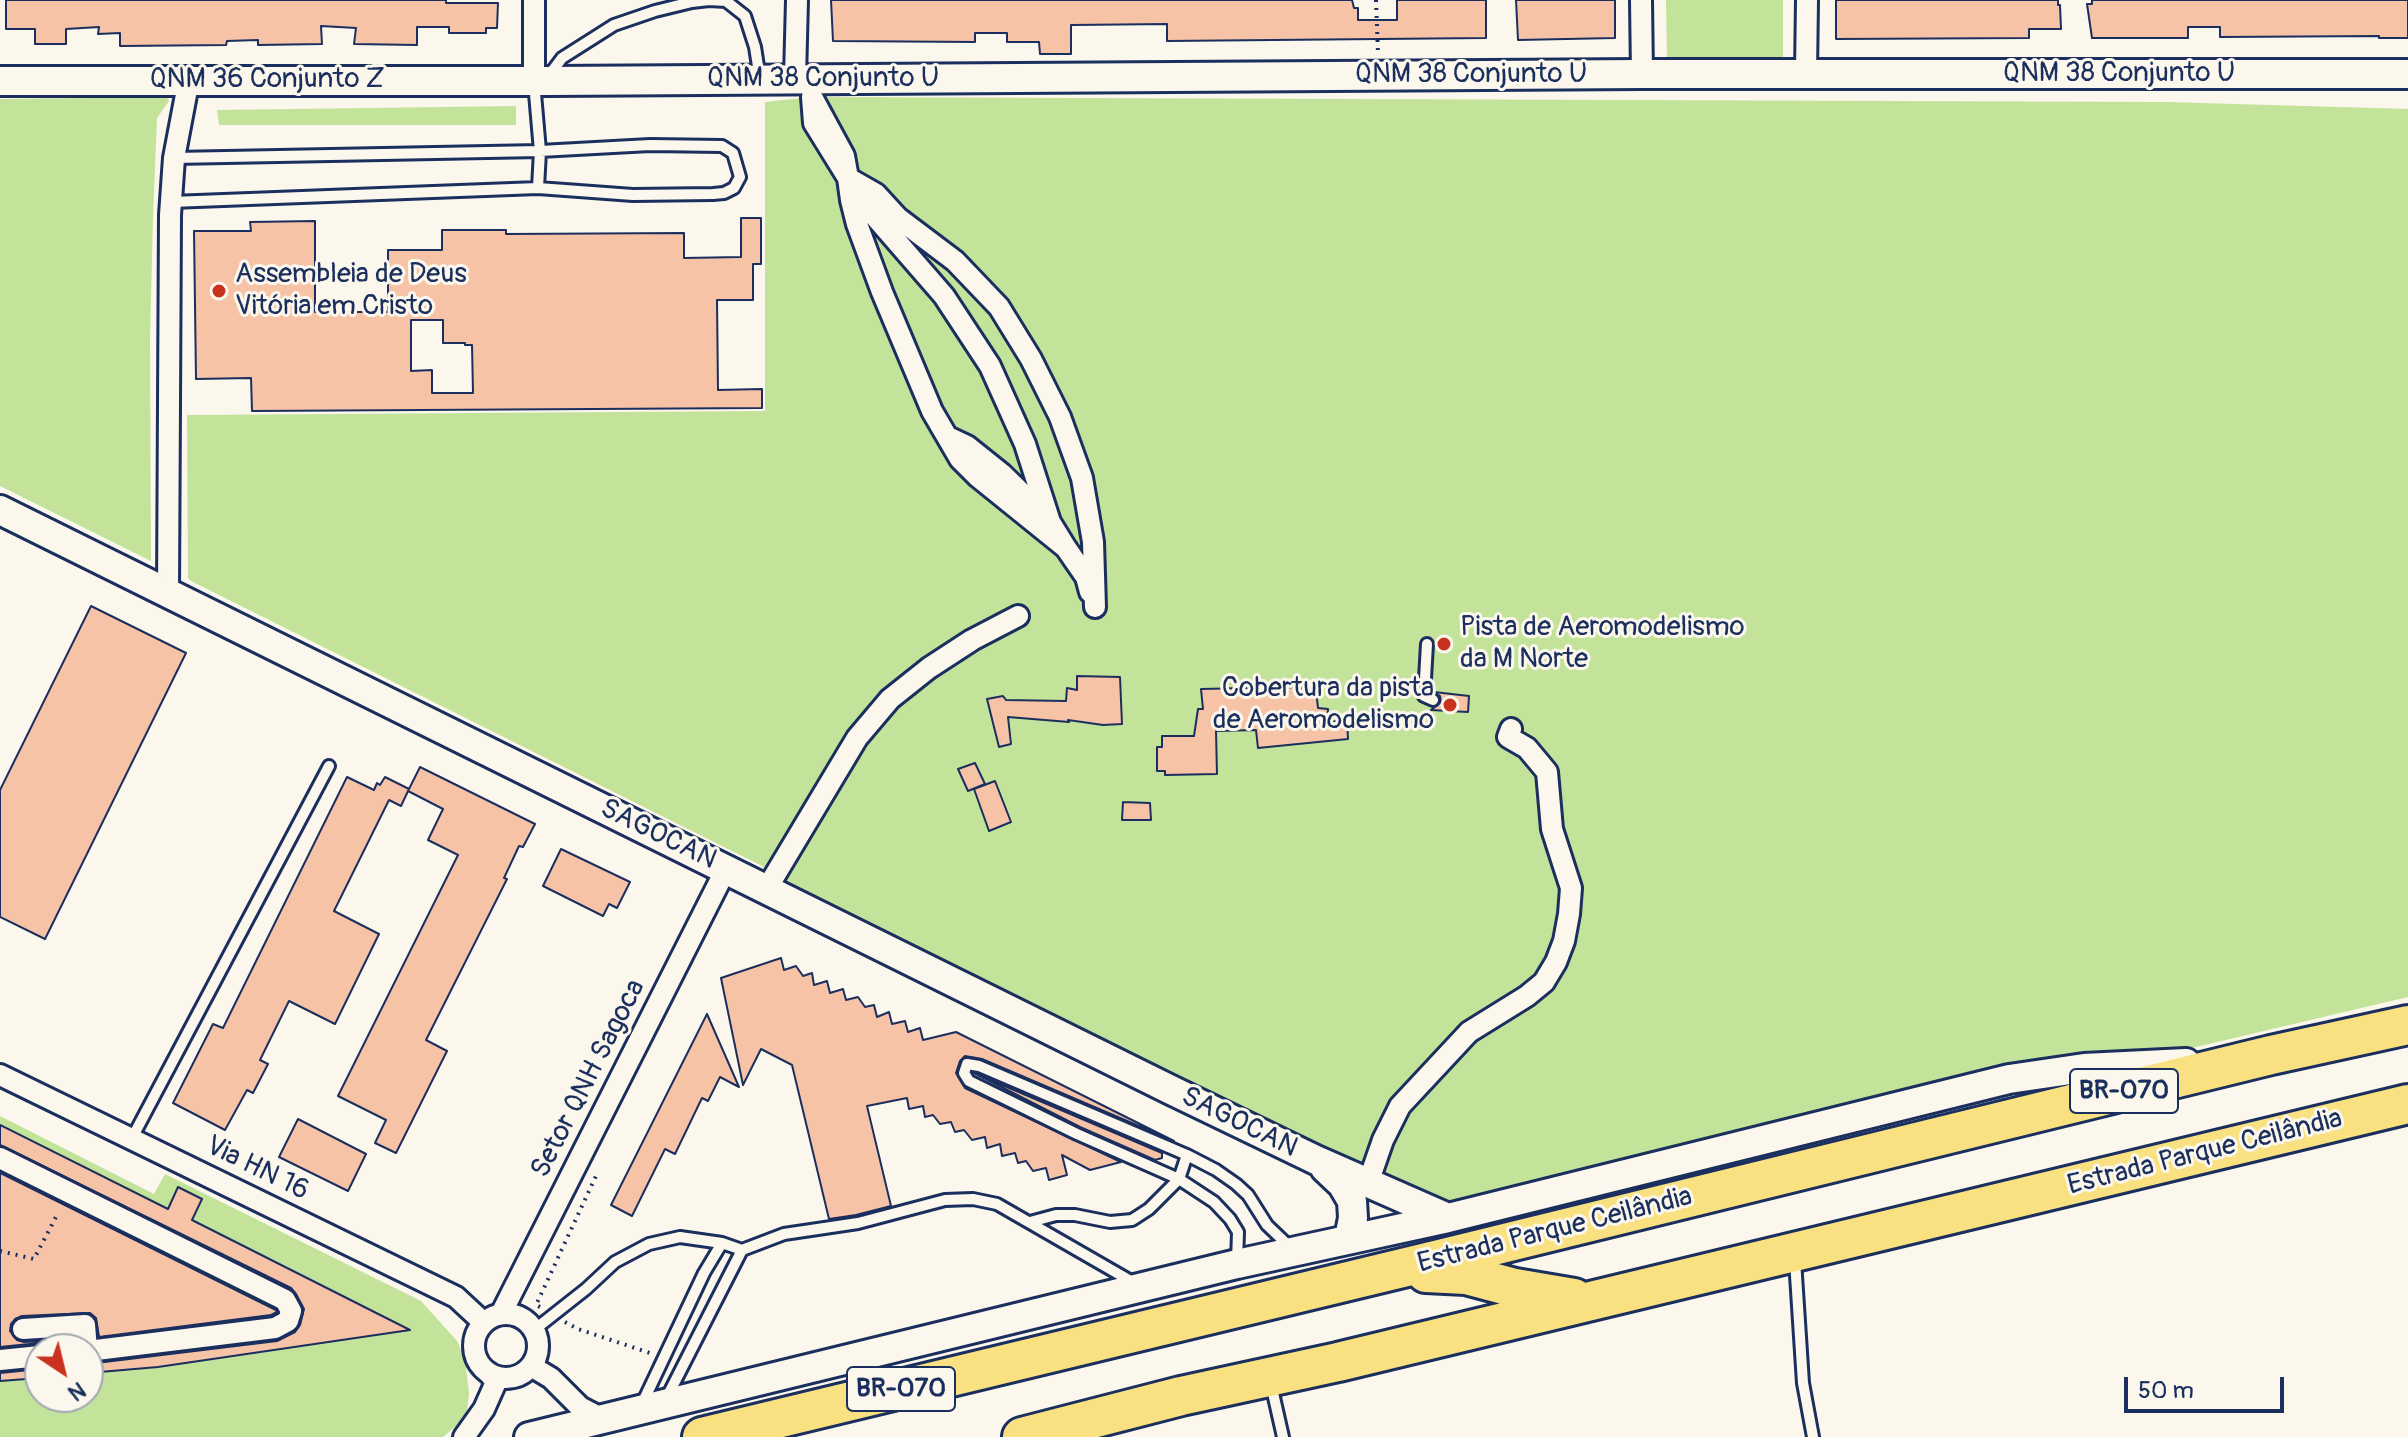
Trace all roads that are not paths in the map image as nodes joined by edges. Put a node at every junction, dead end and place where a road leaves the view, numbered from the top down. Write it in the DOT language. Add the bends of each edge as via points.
graph roads {
  1 [pos="534,0"];
  2 [pos="797,0"];
  3 [pos="1641,0"];
  4 [pos="1807,0"];
  5 [pos="1806,73"];
  6 [pos="1642,74"];
  7 [pos="2408,74"];
  8 [pos="795,78"];
  9 [pos="189,79"];
  10 [pos="760,79"];
  11 [pos="0,81"];
  12 [pos="542,81"];
  13 [pos="540,151"];
  14 [pos="174,158"];
  15 [pos="848,178"];
  16 [pos="538,188"];
  17 [pos="171,202"];
  18 [pos="946,436"];
  19 [pos="0,510"];
  20 [pos="1050,522"];
  21 [pos="1066,548"];
  22 [pos="168,591"];
  23 [pos="1018,616"];
  24 [pos="1427,644"];
  25 [pos="1433,700"];
  26 [pos="1511,729"];
  27 [pos="329,766"];
  28 [pos="726,869"];
  29 [pos="766,890"];
  30 [pos="2408,1025"];
  31 [pos="2271,1055"];
  32 [pos="0,1075"];
  33 [pos="2408,1104"];
  34 [pos="131,1140"];
  35 [pos="1187,1155"];
  36 [pos="0,1158"];
  37 [pos="1316,1160"];
  38 [pos="1179,1179"];
  39 [pos="1368,1183"];
  40 [pos="1448,1218"];
  41 [pos="1030,1222"];
  42 [pos="1571,1227"];
  43 [pos="1349,1238"];
  44 [pos="722,1243"];
  45 [pos="742,1250"];
  46 [pos="1294,1251"];
  47 [pos="1795,1252"];
  48 [pos="1237,1264"];
  49 [pos="1376,1275"];
  50 [pos="1495,1281"];
  51 [pos="1141,1287"];
  52 [pos="1593,1301"];
  53 [pos="492,1318"];
  54 [pos="23,1329"];
  55 [pos="534,1330"];
  56 [pos="86,1333"];
  57 [pos="1414,1343"];
  58 [pos="104,1348"];
  59 [pos="24,1358"];
  60 [pos="0,1360"];
  61 [pos="531,1366"];
  62 [pos="489,1373"];
  63 [pos="1270,1378"];
  64 [pos="651,1408"];
  65 [pos="603,1419"];
  66 [pos="464,1437"];
  67 [pos="529,1437"];
  68 [pos="702,1437"];
  69 [pos="1022,1437"];
  70 [pos="1283,1437"];
  71 [pos="1813,1437"];
  1 -- 12 [label="street"];
  2 -- 8 [label="street"];
  3 -- 6 [label="street"];
  4 -- 5 [label="street"];
  5 -- 6 [label="street, QNM 38 Conjunto U"];
  5 -- 7 [label="street, QNM 38 Conjunto U"];
  6 -- 8 [label="street, QNM 38 Conjunto U"];
  8 -- 10 [label="street, QNM 38 Conjunto U"];
  9 -- 11 [label="street, QNM 36 Conjunto Z"];
  9 -- 12 [label="street, QNM 36 Conjunto Z"];
  9 -- 14 [label="street"];
  10 -- 12 [label="street, QNM 38 Conjunto U"];
  10 -- 12 [label="lane" via="745,16 726,1 709,0 614,25 562,58"];
  12 -- 13 [label="lane"];
  13 -- 14 [label="lane"];
  13 -- 16 [label="lane"];
  13 -- 16 [label="lane" via="722,146 733,153 740,177 734,188 713,194"];
  14 -- 17 [label="street"];
  15 -- 18 [label="street" via="857,224 882,292"];
  15 -- 20 [label="street" via="944,296 990,366 1025,444"];
  15 -- 21 [label="street" via="876,194 898,218 955,261 999,307 1031,359 1082,478 1093,542 1095,607 1086,577"];
  16 -- 17 [label="lane"];
  17 -- 22 [label="street"];
  18 -- 20 [label="street" via="1002,474"];
  18 -- 21 [label="street" via="978,477"];
  19 -- 22 [label="street, SAGOCAN"];
  20 -- 21 [label="street"];
  22 -- 28 [label="street, SAGOCAN"];
  23 -- 29 [label="street" via="929,668 890,699 857,738"];
  24 -- 25 [label="lane" via="1424,696"];
  26 -- 39 [label="street" via="1508,737 1527,748 1547,772 1552,829 1571,888 1564,941 1544,982 1469,1032 1400,1106"];
  27 -- 34 [label="lane"];
  28 -- 29 [label="street, SAGOCAN"];
  28 -- 53 [label="street, Setor QNH Sagoca"];
  29 -- 37 [label="street, SAGOCAN"];
  30 -- 31 [label="highway, Estrada Parque Ceilândia / BR-070"];
  31 -- 40 [label="street" via="2084,1068 2009,1079"];
  31 -- 42 [label="highway, Estrada Parque Ceilândia / BR-070"];
  32 -- 34 [label="street, Via HN 16"];
  33 -- 47 [label="highway, Estrada Parque Ceilândia"];
  34 -- 53 [label="street, Via HN 16"];
  35 -- 38 [label="lane"];
  35 -- 38 [label="lane" via="967,1064 964,1073 969,1081"];
  35 -- 46 [label="lane" via="1236,1184"];
  36 -- 58 [label="street" via="285,1300 291,1311 288,1321 275,1328"];
  37 -- 39 [label="street, SAGOCAN"];
  37 -- 43 [label="street, SAGOCAN" via="1352,1201"];
  38 -- 41 [label="lane" via="1132,1220 1056,1215"];
  38 -- 48 [label="lane" via="1230,1219 1238,1232"];
  39 -- 40 [label="street, SAGOCAN"];
  40 -- 43 [label="street"];
  41 -- 45 [label="lane" via="997,1204 945,1200 858,1223 784,1234"];
  41 -- 51 [label="lane"];
  42 -- 49 [label="highway, Estrada Parque Ceilândia / BR-070"];
  42 -- 50 [label="highway"];
  43 -- 46 [label="street"];
  44 -- 45 [label="lane"];
  44 -- 55 [label="lane" via="680,1237 649,1244 615,1262"];
  44 -- 64 [label="lane" via="664,1357"];
  45 -- 64 [label="lane"];
  46 -- 48 [label="street"];
  47 -- 52 [label="highway, Estrada Parque Ceilândia"];
  47 -- 71 [label="lane" via="1803,1383"];
  48 -- 51 [label="street"];
  49 -- 50 [label="highway" via="1436,1272"];
  49 -- 68 [label="highway, Estrada Parque Ceilândia / BR-070"];
  50 -- 52 [label="highway"];
  50 -- 57 [label="highway" via="1463,1312"];
  51 -- 64 [label="street"];
  52 -- 57 [label="highway, Estrada Parque Ceilândia"];
  53 -- 55 [label="street" via="520,1317"];
  53 -- 62 [label="street" via="478,1330 474,1349"];
  54 -- 56 [label="street" via="85,1325"];
  55 -- 61 [label="street" via="538,1348"];
  57 -- 63 [label="highway, Estrada Parque Ceilândia"];
  59 -- 60 [label="street"];
  61 -- 62 [label="street" via="507,1378"];
  61 -- 65 [label="street"];
  62 -- 66 [label="street" via="496,1382"];
  63 -- 69 [label="highway, Estrada Parque Ceilândia"];
  63 -- 70 [label="lane"];
  64 -- 65 [label="street"];
  65 -- 67 [label="street"];
}
